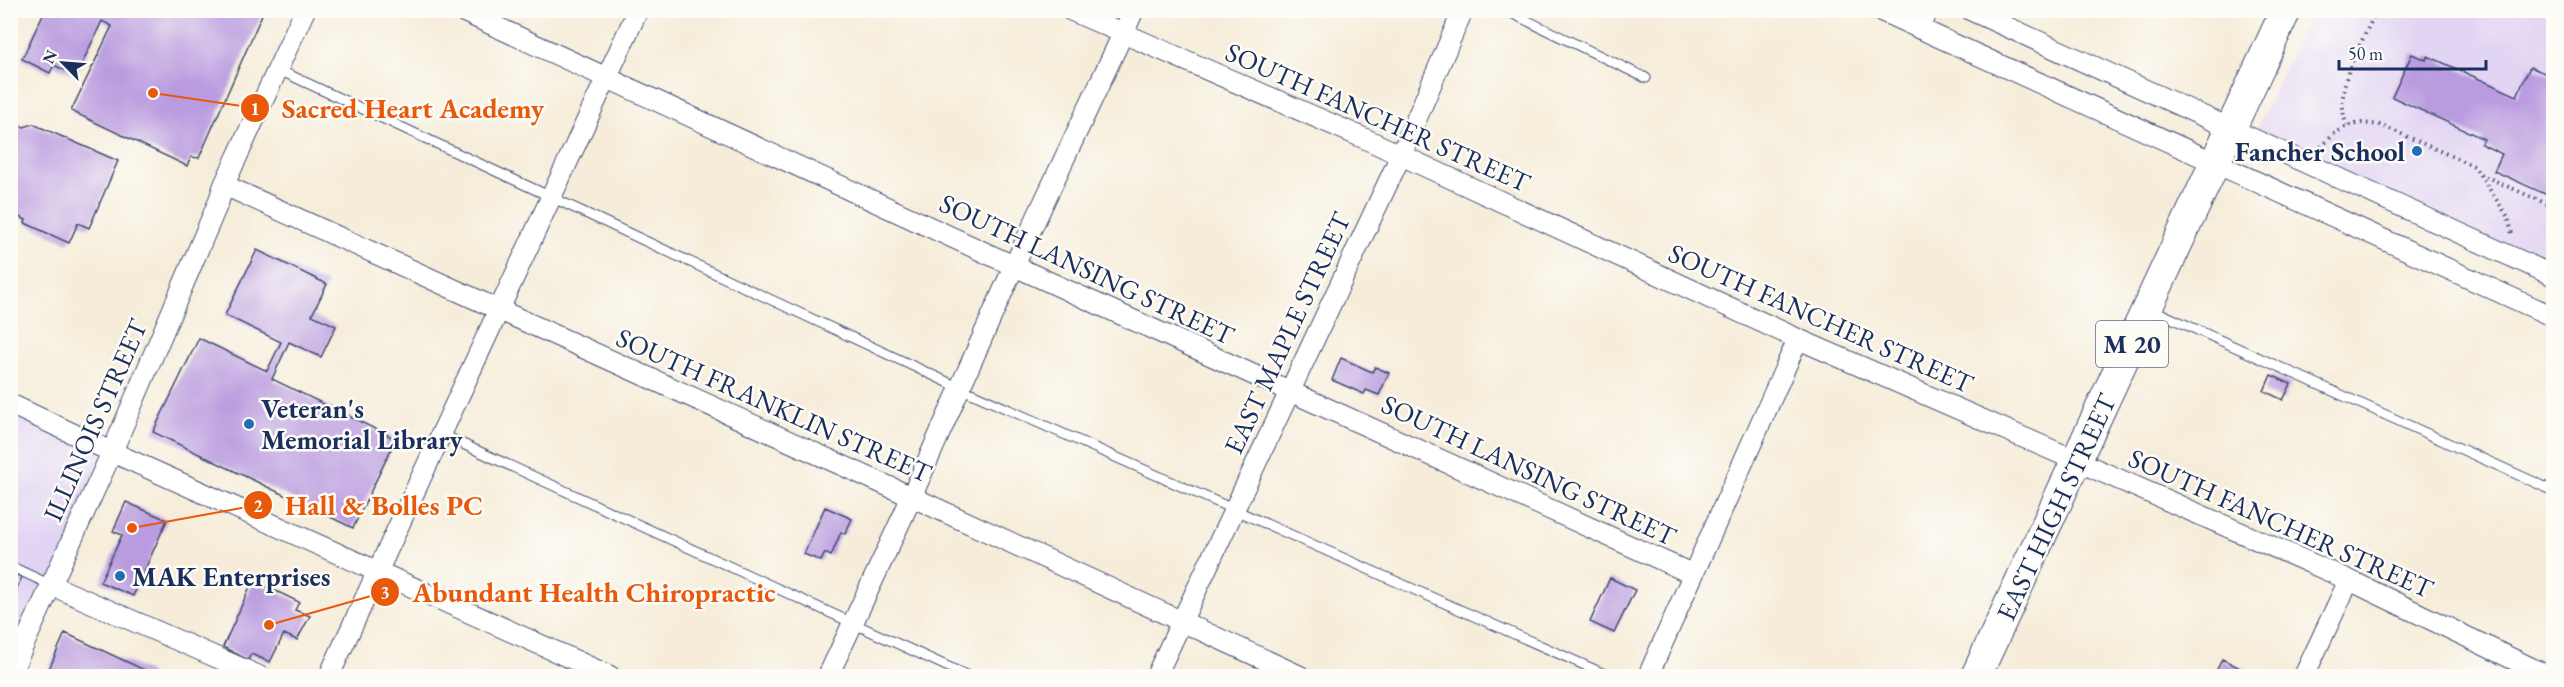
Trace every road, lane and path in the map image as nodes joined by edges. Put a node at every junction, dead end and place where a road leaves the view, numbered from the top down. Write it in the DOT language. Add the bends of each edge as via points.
graph roads {
  1 [pos="305,10"];
  2 [pos="460,10"];
  3 [pos="638,10"];
  4 [pos="1070,10"];
  5 [pos="1134,10"];
  6 [pos="1463,10"];
  7 [pos="1505,10"];
  8 [pos="1879,10"];
  9 [pos="1928,10"];
  10 [pos="1970,10"];
  11 [pos="2286,10"];
  12 [pos="2375,13"];
  13 [pos="1920,29"];
  14 [pos="1123,35"];
  15 [pos="278,69"];
  16 [pos="607,77"];
  17 [pos="1646,78"];
  18 [pos="2347,126"];
  19 [pos="2232,129"];
  20 [pos="2321,147"];
  21 [pos="1401,155"];
  22 [pos="2217,164"];
  23 [pos="2480,174"];
  24 [pos="224,185"];
  25 [pos="552,196"];
  26 [pos="2553,207"];
  27 [pos="2512,234"];
  28 [pos="1014,266"];
  29 [pos="2553,276"];
  30 [pos="2149,308"];
  31 [pos="499,311"];
  32 [pos="2553,317"];
  33 [pos="1798,339"];
  34 [pos="960,388"];
  35 [pos="1290,391"];
  36 [pos="10,404"];
  37 [pos="441,434"];
  38 [pos="112,452"];
  39 [pos="2077,462"];
  40 [pos="2553,490"];
  41 [pos="912,496"];
  42 [pos="1234,508"];
  43 [pos="10,566"];
  44 [pos="376,570"];
  45 [pos="1692,574"];
  46 [pos="2349,580"];
  47 [pos="51,585"];
  48 [pos="852,623"];
  49 [pos="1183,623"];
  50 [pos="10,675"];
  51 [pos="259,676"];
  52 [pos="329,676"];
  53 [pos="610,676"];
  54 [pos="828,676"];
  55 [pos="968,676"];
  56 [pos="1156,676"];
  57 [pos="1300,676"];
  58 [pos="1609,676"];
  59 [pos="1648,676"];
  60 [pos="1976,676"];
  61 [pos="2304,676"];
  62 [pos="2547,676"];
  1 -- 15 [label="street, ILLINOIS STREET"];
  2 -- 16 [label="street, SOUTH LANSING STREET"];
  3 -- 16 [label="street"];
  4 -- 14 [label="street, SOUTH FANCHER STREET"];
  5 -- 14 [label="street"];
  6 -- 21 [label="street, EAST MAPLE STREET"];
  7 -- 17 [label="lane"];
  8 -- 13 [label="street"];
  9 -- 13 [label="street"];
  10 -- 19 [label="street"];
  11 -- 19 [label="main road, EAST HIGH STREET / M 20"];
  12 -- 18 [label="path" via="2344,84 2342,100"];
  13 -- 22 [label="street"];
  14 -- 21 [label="street, SOUTH FANCHER STREET"];
  14 -- 28 [label="street"];
  15 -- 24 [label="street, ILLINOIS STREET"];
  15 -- 25 [label="lane"];
  16 -- 25 [label="street"];
  16 -- 28 [label="street, SOUTH LANSING STREET"];
  18 -- 20 [label="path"];
  18 -- 23 [label="path" via="2381,125 2474,166"];
  19 -- 22 [label="main road, EAST HIGH STREET / M 20"];
  19 -- 29 [label="street"];
  21 -- 33 [label="street, SOUTH FANCHER STREET"];
  21 -- 35 [label="street, EAST MAPLE STREET"];
  22 -- 30 [label="main road, EAST HIGH STREET / M 20"];
  22 -- 32 [label="street"];
  23 -- 26 [label="path"];
  23 -- 27 [label="path" via="2508,217"];
  24 -- 31 [label="street, SOUTH FRANKLIN STREET"];
  24 -- 38 [label="street, ILLINOIS STREET"];
  25 -- 31 [label="street"];
  25 -- 34 [label="lane"];
  28 -- 34 [label="street"];
  28 -- 35 [label="street, SOUTH LANSING STREET"];
  30 -- 39 [label="main road, EAST HIGH STREET / M 20"];
  30 -- 40 [label="lane"];
  31 -- 37 [label="street"];
  31 -- 41 [label="street, SOUTH FRANKLIN STREET"];
  33 -- 39 [label="street, SOUTH FANCHER STREET"];
  33 -- 45 [label="street"];
  34 -- 41 [label="street"];
  34 -- 42 [label="lane"];
  35 -- 42 [label="street, EAST MAPLE STREET"];
  35 -- 45 [label="street, SOUTH LANSING STREET"];
  36 -- 38 [label="street"];
  37 -- 44 [label="street"];
  37 -- 48 [label="lane"];
  38 -- 44 [label="street"];
  38 -- 47 [label="street, ILLINOIS STREET"];
  39 -- 46 [label="street, SOUTH FANCHER STREET"];
  39 -- 60 [label="main road, EAST HIGH STREET / M 20"];
  41 -- 48 [label="street"];
  41 -- 49 [label="street, SOUTH FRANKLIN STREET"];
  42 -- 49 [label="street, EAST MAPLE STREET"];
  42 -- 58 [label="lane"];
  43 -- 47 [label="lane"];
  44 -- 52 [label="street"];
  44 -- 53 [label="street"];
  45 -- 59 [label="street"];
  46 -- 61 [label="street"];
  46 -- 62 [label="street, SOUTH FANCHER STREET"];
  47 -- 50 [label="street, ILLINOIS STREET"];
  47 -- 51 [label="street"];
  48 -- 54 [label="street"];
  48 -- 55 [label="lane"];
  49 -- 56 [label="street, EAST MAPLE STREET"];
  49 -- 57 [label="street, SOUTH FRANKLIN STREET"];
}
